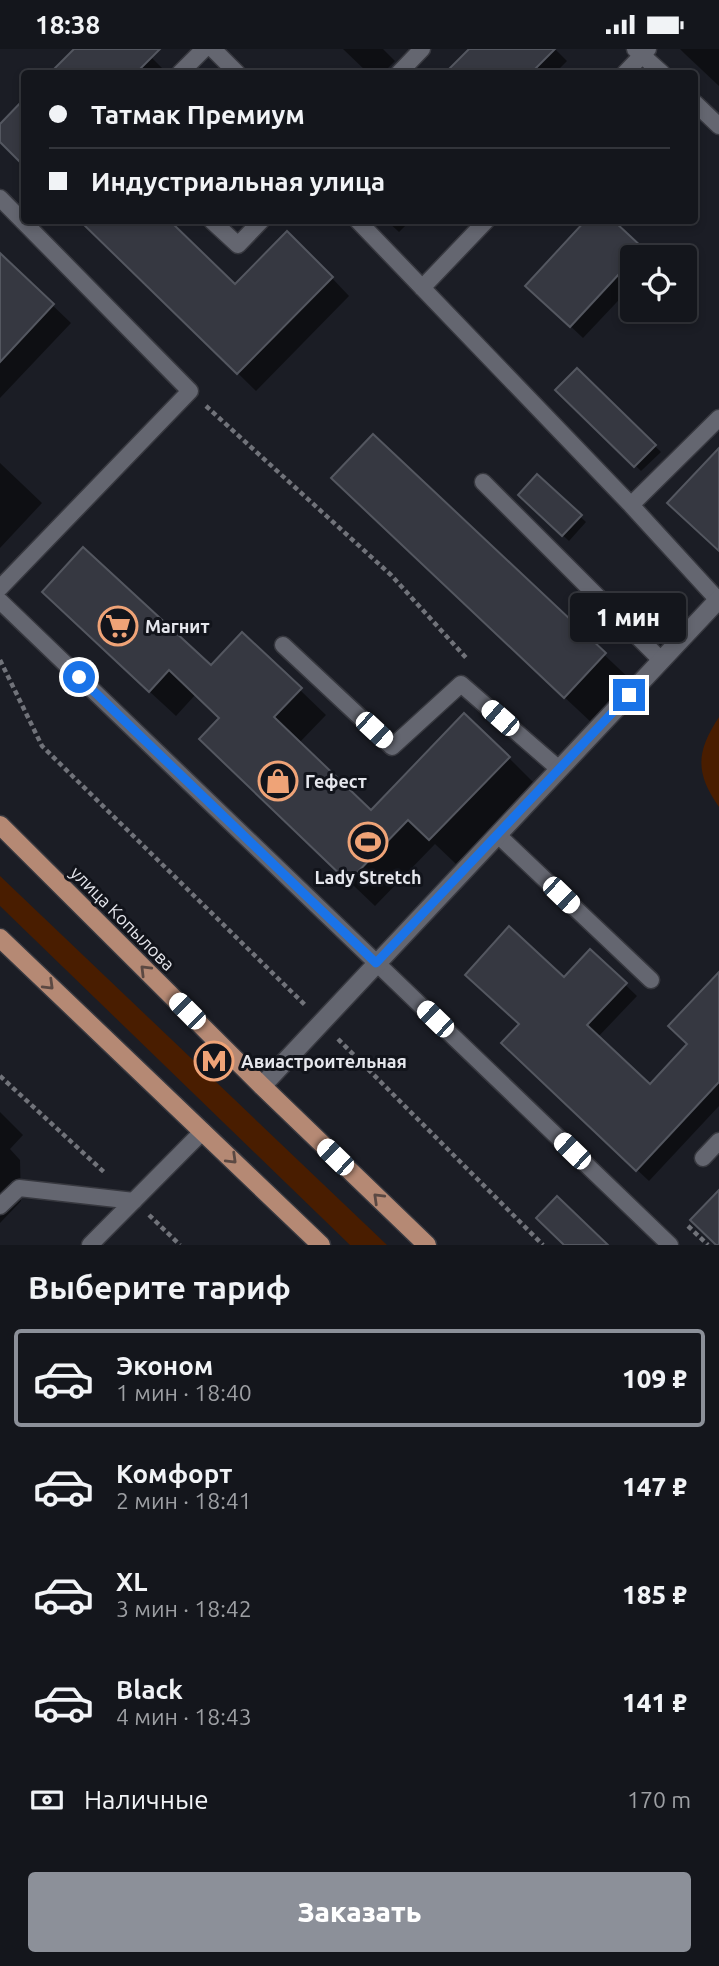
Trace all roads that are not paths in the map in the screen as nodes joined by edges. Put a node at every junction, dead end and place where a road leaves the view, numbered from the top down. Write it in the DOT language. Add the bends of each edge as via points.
graph roads {
  1 [pos="204,49"];
  2 [pos="213,49"];
  3 [pos="422,49"];
  4 [pos="642,51"];
  5 [pos="183,70"];
  6 [pos="234,70"];
  7 [pos="402,70"];
  8 [pos="627,70"];
  9 [pos="659,70"];
  10 [pos="698,106"];
  11 [pos="719,126"];
  12 [pos="0,198"];
  13 [pos="21,219"];
  14 [pos="26,224"];
  15 [pos="215,224"];
  16 [pos="258,224"];
  17 [pos="361,224"];
  18 [pos="483,224"];
  19 [pos="422,288"];
  20 [pos="719,418"];
  21 [pos="483,482"];
  22 [pos="631,505"];
  23 [pos="0,588"];
  24 [pos="718,599"];
  25 [pos="0,601"];
  26 [pos="283,645"];
  27 [pos="661,660"];
  28 [pos="559,769"];
  29 [pos="0,825"];
  30 [pos="498,835"];
  31 [pos="0,938"];
  32 [pos="376,963"];
  33 [pos="651,980"];
  34 [pos="261,1086"];
  35 [pos="203,1131"];
  36 [pos="719,1141"];
  37 [pos="703,1158"];
  38 [pos="134,1201"];
  39 [pos="0,1206"];
  40 [pos="90,1245"];
  41 [pos="321,1245"];
  42 [pos="427,1245"];
  43 [pos="670,1245"];
  1 -- 5 [label="lane"];
  2 -- 6 [label="lane"];
  3 -- 7 [label="lane"];
  4 -- 8 [label="lane"];
  4 -- 9 [label="lane"];
  10 -- 11 [label="lane"];
  12 -- 13 [label="lane"];
  14 -- 23 [label="lane" via="190,391"];
  15 -- 16 [label="lane" via="238,245"];
  17 -- 19 [label="lane"];
  18 -- 19 [label="lane"];
  19 -- 22 [label="lane"];
  20 -- 22 [label="lane"];
  21 -- 27 [label="lane"];
  22 -- 24 [label="lane"];
  24 -- 27 [label="street"];
  25 -- 32 [label="lane"];
  26 -- 28 [label="lane" via="392,747 461,684"];
  27 -- 28 [label="street"];
  28 -- 30 [label="street"];
  34 -- 29 [label="main road, улица Копылова, one-way"];
  30 -- 32 [label="street"];
  30 -- 33 [label="lane"];
  31 -- 35 [label="main road, one-way"];
  32 -- 34 [label="street"];
  32 -- 43 [label="lane"];
  42 -- 34 [label="main road, улица Копылова, one-way"];
  35 -- 38 [label="lane"];
  35 -- 41 [label="main road, one-way"];
  36 -- 37 [label="lane"];
  38 -- 39 [label="lane" via="19,1188"];
  38 -- 40 [label="lane"];
}
